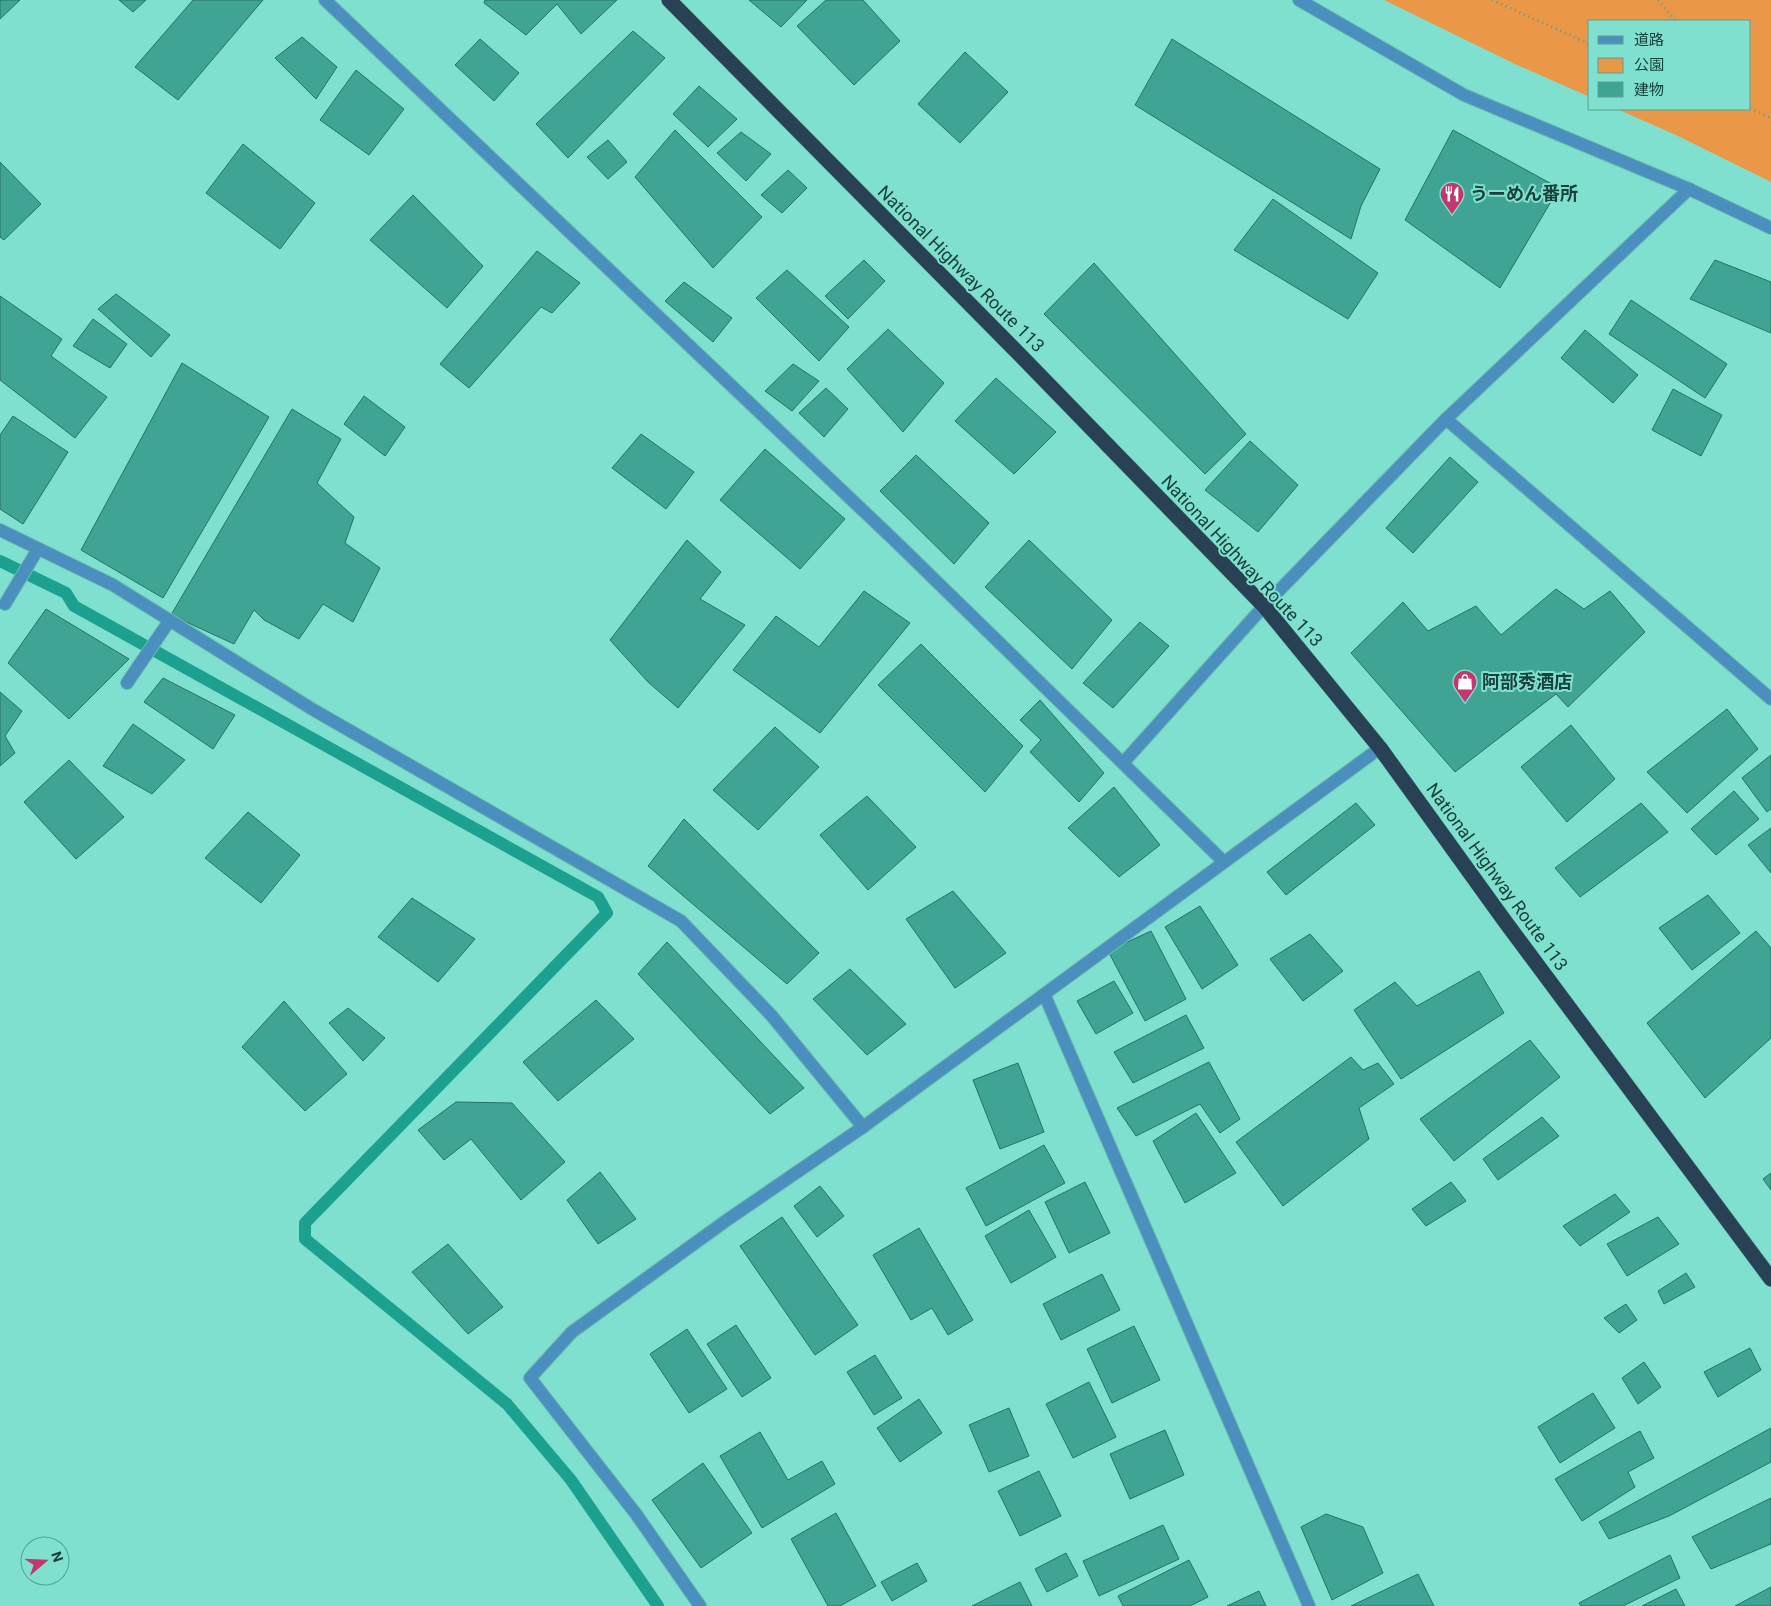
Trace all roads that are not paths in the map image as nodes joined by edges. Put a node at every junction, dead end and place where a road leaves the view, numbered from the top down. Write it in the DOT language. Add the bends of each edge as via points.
graph roads {
  1 [pos="324,0"];
  2 [pos="669,0"];
  3 [pos="1299,0"];
  4 [pos="1689,189"];
  5 [pos="1771,228"];
  6 [pos="1446,419"];
  7 [pos="0,530"];
  8 [pos="38,549"];
  9 [pos="5,604"];
  10 [pos="1264,606"];
  11 [pos="170,620"];
  12 [pos="126,683"];
  13 [pos="1771,699"];
  14 [pos="1380,748"];
  15 [pos="1123,763"];
  16 [pos="1224,862"];
  17 [pos="1045,996"];
  18 [pos="863,1127"];
  19 [pos="1771,1279"];
  20 [pos="700,1606"];
  21 [pos="1309,1606"];
  1 -- 15 [label="street" via="879,525"];
  2 -- 10 [label="highway, National Highway Route 113"];
  3 -- 4 [label="street" via="1464,95"];
  4 -- 5 [label="street"];
  4 -- 6 [label="street"];
  6 -- 10 [label="street"];
  6 -- 13 [label="street"];
  7 -- 8 [label="street"];
  8 -- 9 [label="street"];
  8 -- 11 [label="street" via="113,585"];
  10 -- 14 [label="highway, National Highway Route 113"];
  10 -- 15 [label="street"];
  11 -- 12 [label="street"];
  11 -- 18 [label="street" via="312,709 680,921 771,1015"];
  14 -- 16 [label="street"];
  14 -- 19 [label="highway, National Highway Route 113"];
  15 -- 16 [label="street"];
  16 -- 17 [label="street"];
  17 -- 18 [label="street"];
  17 -- 21 [label="street"];
  18 -- 20 [label="street" via="726,1220 572,1332 530,1378 636,1514"];
}
